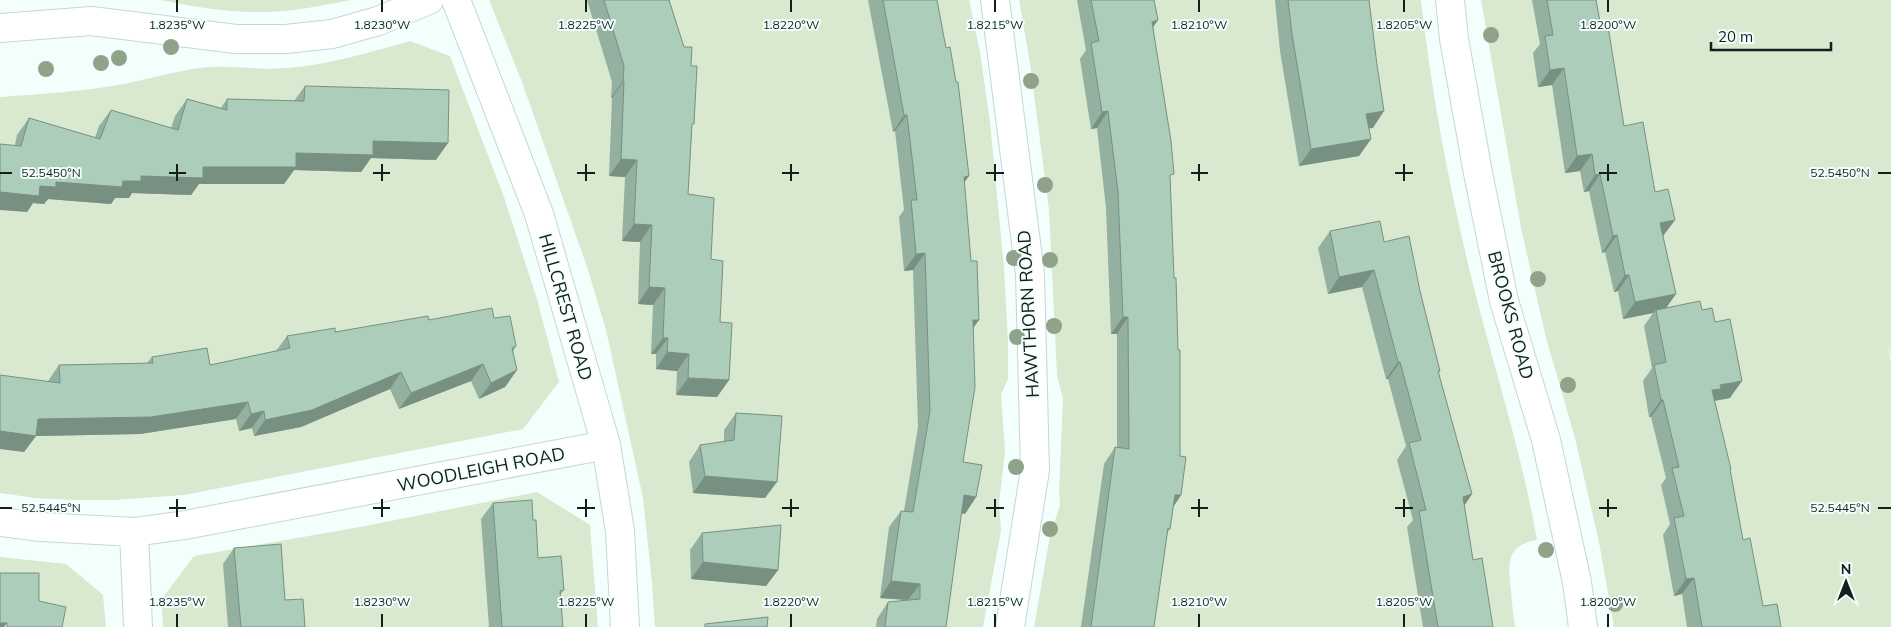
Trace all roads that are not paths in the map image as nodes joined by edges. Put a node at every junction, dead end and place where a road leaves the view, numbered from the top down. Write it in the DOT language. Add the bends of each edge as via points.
graph roads {
  1 [pos="429,0"];
  2 [pos="456,0"];
  3 [pos="995,0"];
  4 [pos="1450,0"];
  5 [pos="0,28"];
  6 [pos="606,445"];
  7 [pos="0,522"];
  8 [pos="134,532"];
  9 [pos="138,627"];
  10 [pos="625,627"];
  11 [pos="1010,627"];
  12 [pos="1583,627"];
  1 -- 5 [label="street" via="332,34 286,39 236,39 91,20"];
  2 -- 6 [label="street, HILLCREST ROAD" via="539,214"];
  3 -- 11 [label="street, HAWTHORN ROAD" via="1030,274 1035,470"];
  4 -- 12 [label="street, BROOKS ROAD" via="1454,39 1504,302 1546,440 1577,582"];
  6 -- 8 [label="street, WOODLEIGH ROAD" via="185,526"];
  6 -- 10 [label="street, HILLCREST ROAD" via="620,531"];
  7 -- 8 [label="street, WOODLEIGH ROAD"];
  8 -- 9 [label="street"];
}
